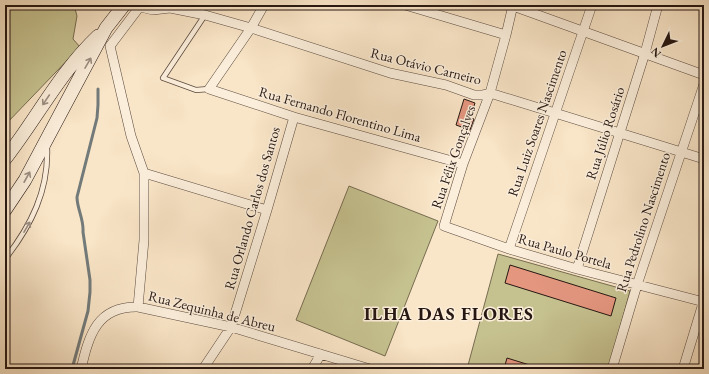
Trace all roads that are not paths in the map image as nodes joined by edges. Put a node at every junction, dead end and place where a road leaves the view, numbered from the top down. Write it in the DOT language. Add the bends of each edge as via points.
graph roads {
  1 [pos="124,5"];
  2 [pos="264,5"];
  3 [pos="405,5"];
  4 [pos="513,5"];
  5 [pos="592,5"];
  6 [pos="658,5"];
  7 [pos="140,6"];
  8 [pos="205,15"];
  9 [pos="106,28"];
  10 [pos="251,28"];
  11 [pos="583,30"];
  12 [pos="506,35"];
  13 [pos="645,53"];
  14 [pos="704,75"];
  15 [pos="704,84"];
  16 [pos="209,89"];
  17 [pos="490,93"];
  18 [pos="555,113"];
  19 [pos="294,117"];
  20 [pos="620,133"];
  21 [pos="47,139"];
  22 [pos="681,152"];
  23 [pos="5,159"];
  24 [pos="704,159"];
  25 [pos="463,164"];
  26 [pos="144,173"];
  27 [pos="5,210"];
  28 [pos="267,210"];
  29 [pos="444,226"];
  30 [pos="509,249"];
  31 [pos="5,259"];
  32 [pos="577,269"];
  33 [pos="636,285"];
  34 [pos="704,301"];
  35 [pos="138,307"];
  36 [pos="231,327"];
  37 [pos="321,354"];
  38 [pos="81,369"];
  39 [pos="203,369"];
  40 [pos="312,369"];
  41 [pos="370,369"];
  42 [pos="612,369"];
  43 [pos="683,369"];
  1 -- 9 [label="main road"];
  2 -- 10 [label="street"];
  3 -- 12 [label="street"];
  4 -- 11 [label="street"];
  4 -- 12 [label="street, Rua Félix Gonçalves"];
  5 -- 11 [label="street, Rua Luiz Soares Nascimento"];
  6 -- 13 [label="street, Rua Júlio Rosário"];
  7 -- 8 [label="street, Rua Otávio Carneiro" via="153,10 170,8"];
  7 -- 26 [label="street" via="110,46 131,136"];
  8 -- 10 [label="street, Rua Otávio Carneiro"];
  8 -- 16 [label="lane" via="163,78 196,90"];
  21 -- 9 [label="main road, one-way"];
  9 -- 23 [label="main road, one-way" via="71,64"];
  10 -- 16 [label="street"];
  10 -- 17 [label="street, Rua Otávio Carneiro" via="390,74 446,85 482,96"];
  11 -- 13 [label="street"];
  11 -- 18 [label="street, Rua Luiz Soares Nascimento"];
  12 -- 17 [label="street, Rua Félix Gonçalves"];
  13 -- 14 [label="street"];
  13 -- 20 [label="street, Rua Júlio Rosário"];
  15 -- 22 [label="street, Rua Pedrolino Nascimento"];
  16 -- 19 [label="street, Rua Fernando Florentino Lima"];
  17 -- 18 [label="street, Rua Otávio Carneiro"];
  17 -- 25 [label="street, Rua Félix Gonçalves"];
  18 -- 20 [label="street, Rua Otávio Carneiro"];
  18 -- 30 [label="street, Rua Luiz Soares Nascimento"];
  19 -- 25 [label="street, Rua Fernando Florentino Lima"];
  19 -- 28 [label="street, Rua Orlando Carlos dos Santos"];
  20 -- 22 [label="street, Rua Otávio Carneiro"];
  20 -- 32 [label="street, Rua Júlio Rosário"];
  27 -- 21 [label="main road, one-way"];
  31 -- 21 [label="lane, one-way" via="28,226 38,205 47,166"];
  22 -- 24 [label="street, Rua Otávio Carneiro"];
  22 -- 33 [label="street, Rua Pedrolino Nascimento"];
  25 -- 29 [label="street, Rua Félix Gonçalves"];
  26 -- 28 [label="street"];
  26 -- 35 [label="street" via="144,240"];
  28 -- 36 [label="street, Rua Orlando Carlos dos Santos"];
  29 -- 30 [label="street, Rua Paulo Portela"];
  30 -- 32 [label="street, Rua Paulo Portela"];
  32 -- 33 [label="street, Rua Paulo Portela"];
  33 -- 34 [label="street, Rua Paulo Portela"];
  33 -- 42 [label="street, Rua Pedrolino Nascimento"];
  34 -- 43 [label="street"];
  35 -- 36 [label="street, Rua Zequinha de Abreu"];
  35 -- 38 [label="street, Rua Zequinha de Abreu" via="117,309 100,320 88,341"];
  36 -- 37 [label="street, Rua Zequinha de Abreu"];
  36 -- 39 [label="street, Rua Orlando Carlos dos Santos"];
  37 -- 40 [label="street"];
  37 -- 41 [label="street, Rua Zequinha de Abreu"];
}
